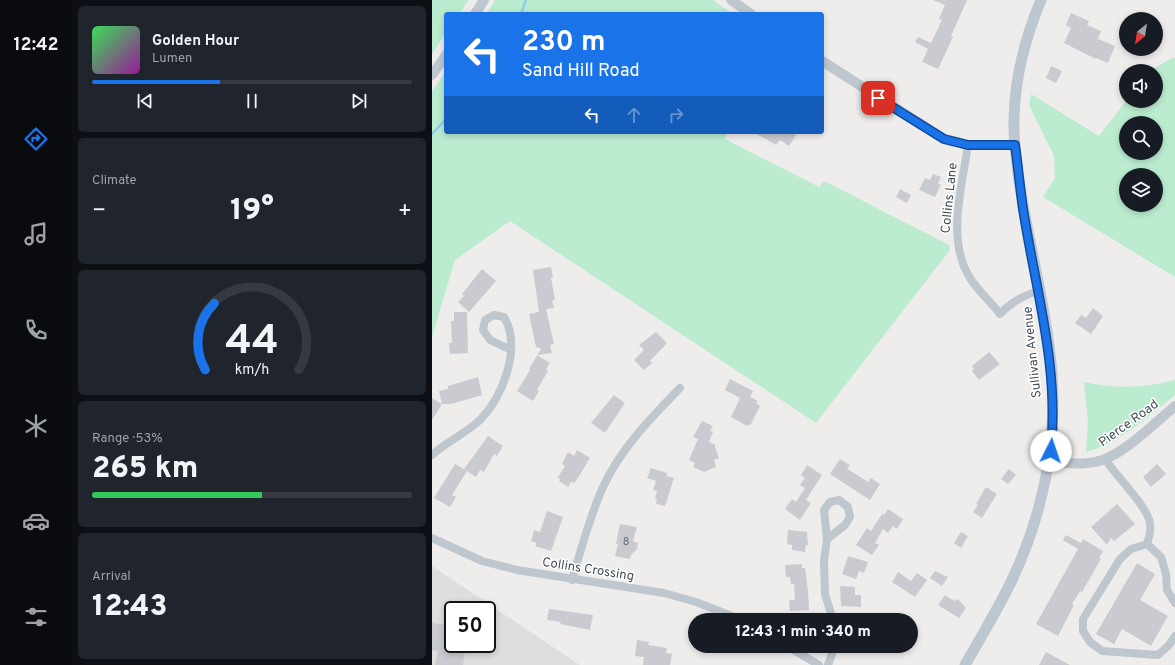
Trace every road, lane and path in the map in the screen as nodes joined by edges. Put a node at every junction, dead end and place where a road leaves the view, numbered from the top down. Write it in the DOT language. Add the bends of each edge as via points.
graph roads {
  1 [pos="484,0"];
  2 [pos="731,0"];
  3 [pos="1041,0"];
  4 [pos="476,12"];
  5 [pos="749,12"];
  6 [pos="444,58"];
  7 [pos="824,62"];
  8 [pos="432,75"];
  9 [pos="968,145"];
  10 [pos="1015,145"];
  11 [pos="1039,291"];
  12 [pos="511,350"];
  13 [pos="680,388"];
  14 [pos="1175,406"];
  15 [pos="432,455"];
  16 [pos="1105,459"];
  17 [pos="1049,462"];
  18 [pos="432,538"];
  19 [pos="827,539"];
  20 [pos="1147,544"];
  21 [pos="572,580"];
  22 [pos="1175,603"];
  23 [pos="724,613"];
  24 [pos="831,613"];
  25 [pos="1175,636"];
  26 [pos="798,653"];
  27 [pos="833,653"];
  28 [pos="818,665"];
  29 [pos="828,665"];
  30 [pos="965,665"];
  1 -- 4 [label="street"];
  2 -- 5 [label="street"];
  3 -- 10 [label="main road, Sullivan Avenue" via="1030,26 1017,82"];
  6 -- 8 [label="street"];
  7 -- 9 [label="street" via="933,133 944,139"];
  9 -- 10 [label="street"];
  9 -- 11 [label="street, Collins Lane" via="957,234 960,252 970,278 1000,314 1006,307 1027,294"];
  10 -- 11 [label="main road, Sullivan Avenue" via="1023,209"];
  11 -- 17 [label="main road, Sullivan Avenue" via="1052,374"];
  12 -- 12 [label="street" via="510,326 504,318 494,315 485,320 483,330 490,340"];
  12 -- 15 [label="street" via="509,365 497,397 481,419"];
  13 -- 21 [label="street" via="642,428 622,454 604,486"];
  14 -- 16 [label="street, Pierce Road" via="1135,439"];
  16 -- 17 [label="street, Pierce Road" via="1078,464"];
  16 -- 20 [label="street" via="1145,512 1150,523"];
  17 -- 30 [label="main road, Sullivan Avenue" via="1038,510 1022,557 998,607"];
  18 -- 21 [label="street, Collins Crossing" via="482,561"];
  19 -- 19 [label="street" via="824,510 830,502 839,500 848,507 850,517 845,525"];
  19 -- 24 [label="street" via="824,561 825,594"];
  20 -- 22 [label="street" via="1161,557 1167,590"];
  20 -- 25 [label="street" via="1131,549 1120,559 1083,619 1083,631 1090,642 1102,651 1158,654"];
  21 -- 23 [label="street, Collins Crossing" via="664,593"];
  26 -- 28 [label="street"];
  27 -- 29 [label="street"];
}
